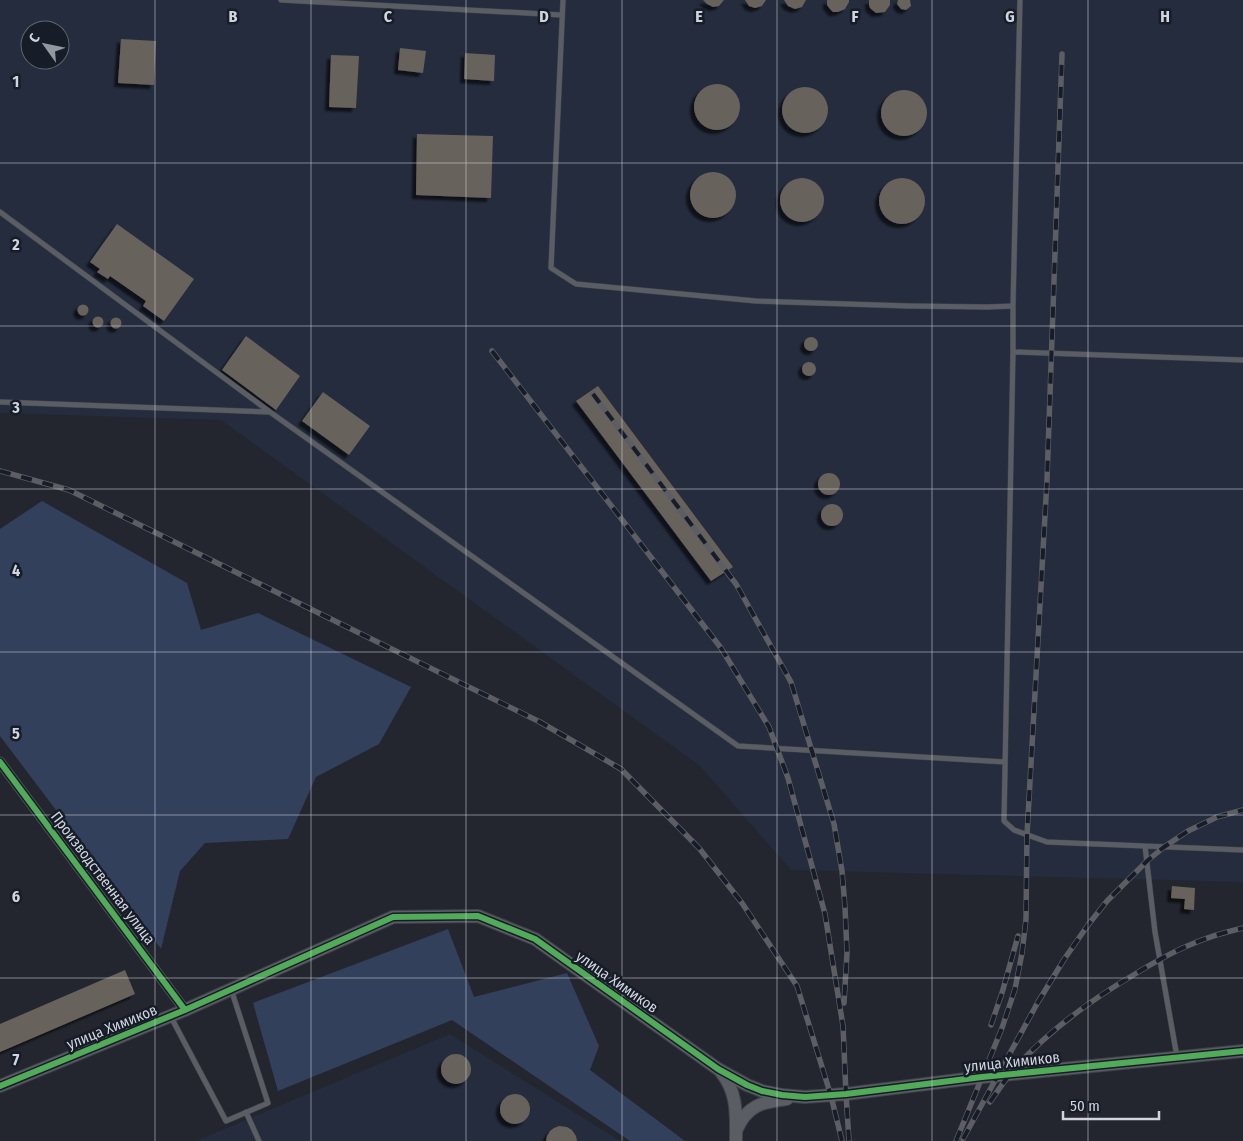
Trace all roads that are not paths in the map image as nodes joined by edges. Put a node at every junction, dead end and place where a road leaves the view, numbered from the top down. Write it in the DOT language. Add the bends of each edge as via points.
graph roads {
  1 [pos="281,0"];
  2 [pos="563,0"];
  3 [pos="1020,0"];
  4 [pos="562,15"];
  5 [pos="0,212"];
  6 [pos="1013,306"];
  7 [pos="1014,352"];
  8 [pos="1243,360"];
  9 [pos="0,402"];
  10 [pos="270,412"];
  11 [pos="0,762"];
  12 [pos="1005,762"];
  13 [pos="1145,846"];
  14 [pos="1243,850"];
  15 [pos="231,989"];
  16 [pos="185,1010"];
  17 [pos="170,1016"];
  18 [pos="1243,1051"];
  19 [pos="1177,1058"];
  20 [pos="718,1068"];
  21 [pos="0,1086"];
  22 [pos="805,1097"];
  23 [pos="246,1112"];
  24 [pos="736,1136"];
  25 [pos="259,1141"];
  1 -- 4 [label="lane"];
  2 -- 4 [label="lane"];
  3 -- 6 [label="lane"];
  4 -- 6 [label="lane" via="551,268 576,284 756,301"];
  5 -- 10 [label="lane"];
  6 -- 7 [label="lane"];
  7 -- 8 [label="lane"];
  7 -- 12 [label="lane"];
  9 -- 10 [label="lane"];
  10 -- 12 [label="lane" via="738,746"];
  11 -- 16 [label="street, Производственная улица"];
  12 -- 13 [label="lane" via="1004,821 1014,830 1047,842"];
  13 -- 14 [label="lane"];
  13 -- 19 [label="lane" via="1155,932"];
  15 -- 16 [label="street, улица Химиков"];
  15 -- 20 [label="street, улица Химиков" via="393,917 478,916 535,939"];
  15 -- 23 [label="lane" via="268,1103"];
  16 -- 17 [label="street, улица Химиков"];
  17 -- 21 [label="street, улица Химиков"];
  17 -- 23 [label="lane" via="226,1121"];
  18 -- 19 [label="street, улица Химиков"];
  19 -- 22 [label="street, улица Химиков"];
  20 -- 22 [label="street, улица Химиков" via="762,1090"];
  20 -- 24 [label="street" via="732,1089"];
  22 -- 24 [label="street" via="757,1105 740,1120"];
  23 -- 25 [label="lane"];
}
